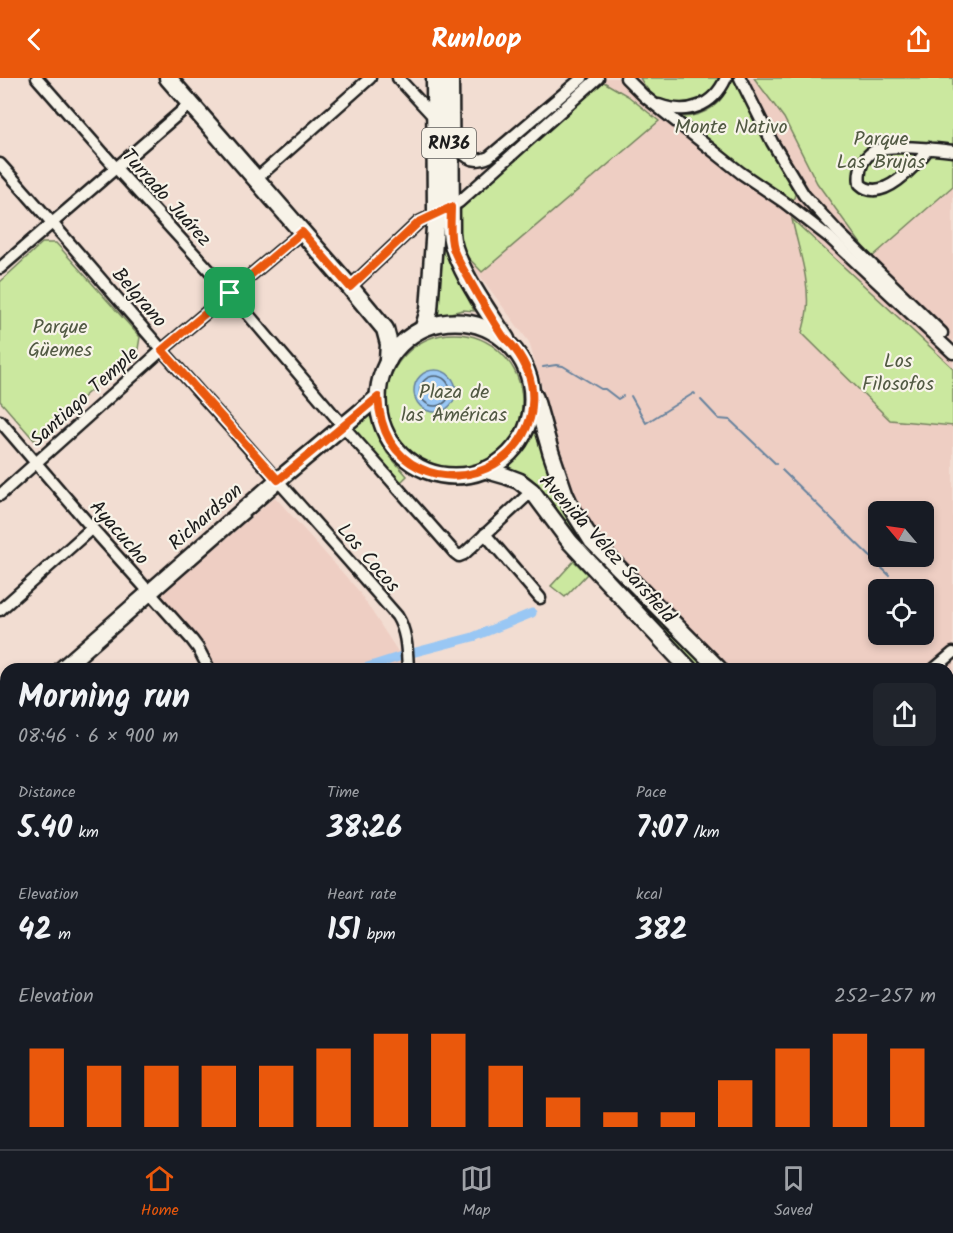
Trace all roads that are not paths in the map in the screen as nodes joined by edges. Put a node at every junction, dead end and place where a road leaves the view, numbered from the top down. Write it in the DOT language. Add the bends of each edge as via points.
graph roads {
  1 [pos="37,78"];
  2 [pos="168,78"];
  3 [pos="370,78"];
  4 [pos="398,78"];
  5 [pos="435,78"];
  6 [pos="450,78"];
  7 [pos="582,78"];
  8 [pos="598,78"];
  9 [pos="620,78"];
  10 [pos="726,78"];
  11 [pos="740,78"];
  12 [pos="631,81"];
  13 [pos="653,103"];
  14 [pos="190,104"];
  15 [pos="434,117"];
  16 [pos="449,135"];
  17 [pos="928,148"];
  18 [pos="953,151"];
  19 [pos="0,164"];
  20 [pos="116,168"];
  21 [pos="256,179"];
  22 [pos="804,195"];
  23 [pos="791,208"];
  24 [pos="443,210"];
  25 [pos="52,223"];
  26 [pos="302,232"];
  27 [pos="0,268"];
  28 [pos="350,287"];
  29 [pos="230,293"];
  30 [pos="424,327"];
  31 [pos="506,339"];
  32 [pos="953,344"];
  33 [pos="162,350"];
  34 [pos="953,354"];
  35 [pos="388,360"];
  36 [pos="532,386"];
  37 [pos="378,397"];
  38 [pos="0,421"];
  39 [pos="344,427"];
  40 [pos="36,463"];
  41 [pos="485,470"];
  42 [pos="278,480"];
  43 [pos="532,491"];
  44 [pos="0,495"];
  45 [pos="92,528"];
  46 [pos="484,534"];
  47 [pos="148,593"];
  48 [pos="540,598"];
  49 [pos="0,610"];
  50 [pos="953,653"];
  51 [pos="69,663"];
  52 [pos="206,663"];
  53 [pos="407,663"];
  54 [pos="683,663"];
  55 [pos="713,663"];
  56 [pos="941,663"];
  1 -- 20 [label="street, Turrado Juárez"];
  2 -- 14 [label="main road"];
  3 -- 21 [label="street"];
  4 -- 15 [label="street"];
  5 -- 15 [label="main road, RN36"];
  6 -- 16 [label="main road, RN36"];
  7 -- 16 [label="street" via="498,151 481,161 463,154"];
  8 -- 24 [label="street" via="459,202"];
  9 -- 12 [label="street"];
  10 -- 13 [label="street" via="712,98 691,109 669,109"];
  11 -- 22 [label="street"];
  12 -- 13 [label="street"];
  13 -- 23 [label="street"];
  14 -- 20 [label="street"];
  14 -- 21 [label="main road"];
  15 -- 16 [label="street"];
  15 -- 24 [label="main road, RN36"];
  16 -- 24 [label="main road, RN36"];
  17 -- 17 [label="street" via="898,147 873,152 860,170 860,183 872,190 883,189 909,170"];
  17 -- 18 [label="street"];
  19 -- 25 [label="street, Belgrano"];
  20 -- 25 [label="street"];
  20 -- 29 [label="street, Turrado Juárez"];
  21 -- 26 [label="main road"];
  22 -- 23 [label="street"];
  22 -- 32 [label="street"];
  23 -- 34 [label="street" via="842,248"];
  24 -- 28 [label="street" via="419,222"];
  24 -- 30 [label="main road, RN36"];
  24 -- 31 [label="main road, RN36" via="456,255"];
  25 -- 27 [label="street"];
  25 -- 33 [label="street, Belgrano"];
  26 -- 28 [label="main road"];
  26 -- 29 [label="street, Santiago Temple"];
  28 -- 35 [label="main road" via="385,329"];
  29 -- 33 [label="street, Santiago Temple"];
  29 -- 39 [label="street, Turrado Juárez"];
  30 -- 31 [label="main road, RN36" via="462,321 485,327"];
  30 -- 35 [label="main road, RN36" via="408,337"];
  31 -- 36 [label="main road, RN36" via="527,369"];
  33 -- 40 [label="street, Santiago Temple"];
  33 -- 42 [label="street, Belgrano"];
  35 -- 37 [label="main road, RN36"];
  36 -- 41 [label="main road, RN36" via="532,407 521,439 503,460"];
  36 -- 55 [label="main road, Avenida Vélez Sarsfield / RN36" via="565,494 588,536"];
  37 -- 39 [label="main road, Richardson"];
  37 -- 41 [label="main road, RN36" via="382,426 402,456 416,466 450,476"];
  38 -- 40 [label="street, Ayacucho"];
  39 -- 42 [label="main road, Richardson"];
  39 -- 46 [label="street, Turrado Juárez" via="455,553 464,554"];
  40 -- 44 [label="street, Santiago Temple"];
  40 -- 45 [label="street, Ayacucho"];
  41 -- 43 [label="main road, Avenida Vélez Sarsfield / RN36" via="519,481"];
  42 -- 47 [label="main road, Richardson"];
  42 -- 53 [label="street, Los Cocos" via="397,616 405,635"];
  43 -- 46 [label="street"];
  43 -- 54 [label="main road, Avenida Vélez Sarsfield / RN36" via="570,542"];
  45 -- 47 [label="street, Ayacucho"];
  45 -- 49 [label="street"];
  46 -- 48 [label="street"];
  47 -- 51 [label="main road, Richardson"];
  47 -- 52 [label="street, Ayacucho" via="192,640"];
  50 -- 56 [label="street"];
}
